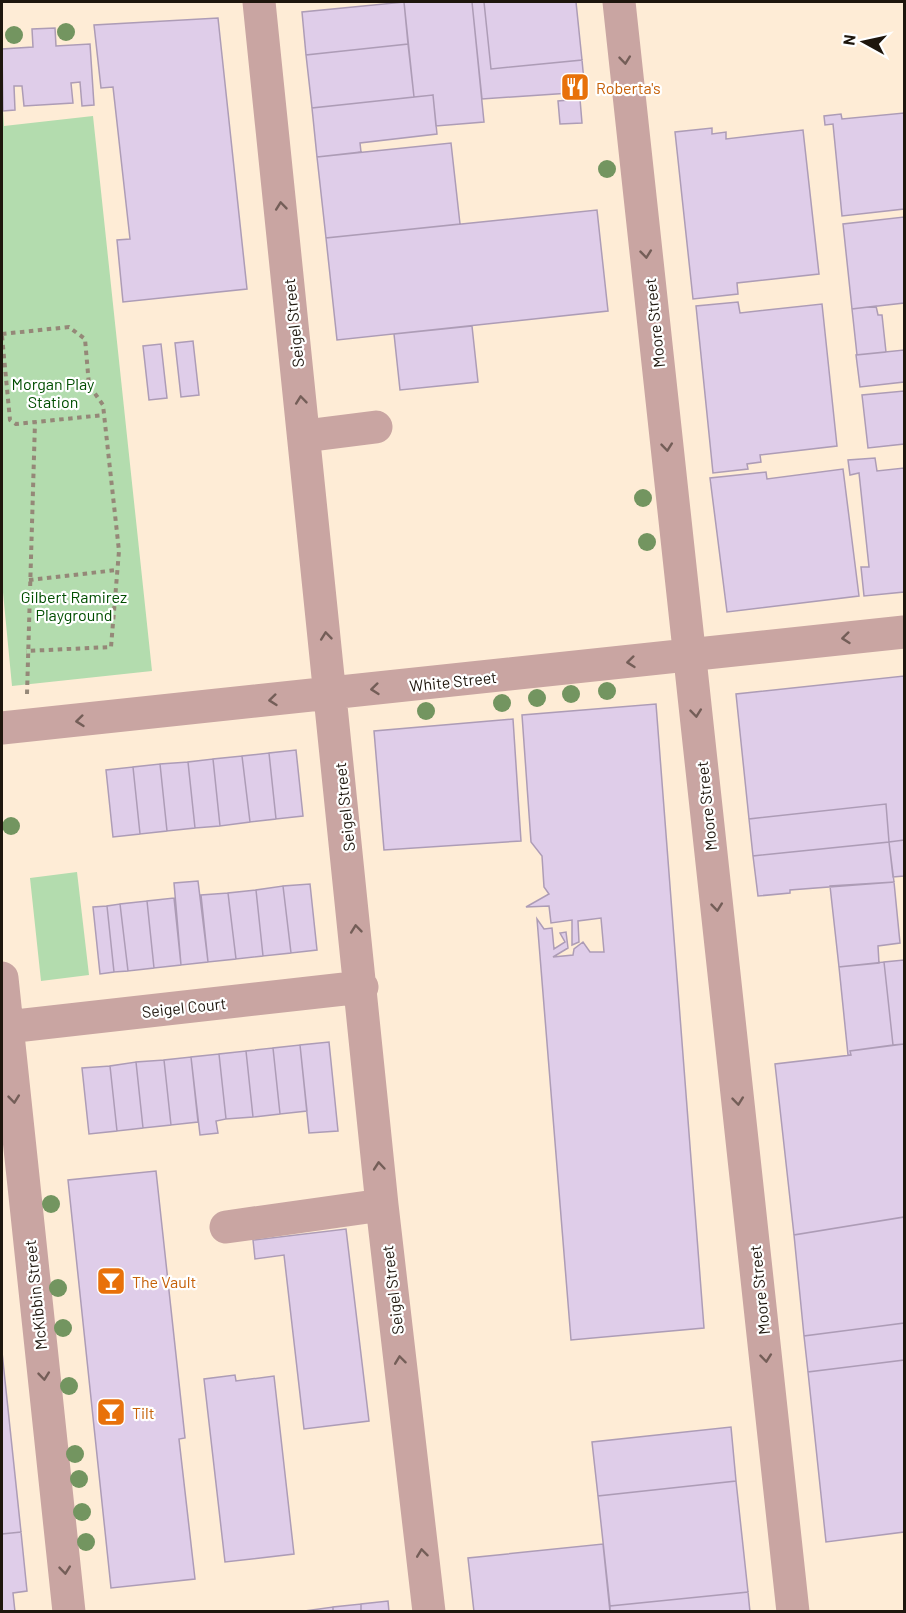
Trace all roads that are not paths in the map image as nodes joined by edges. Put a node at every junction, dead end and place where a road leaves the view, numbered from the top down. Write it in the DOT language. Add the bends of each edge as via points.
graph roads {
  1 [pos="259,2"];
  2 [pos="619,2"];
  3 [pos="376,427"];
  4 [pos="305,436"];
  5 [pos="904,632"];
  6 [pos="690,655"];
  7 [pos="332,694"];
  8 [pos="2,728"];
  9 [pos="2,978"];
  10 [pos="362,987"];
  11 [pos="7,1027"];
  12 [pos="382,1205"];
  13 [pos="226,1227"];
  14 [pos="69,1611"];
  15 [pos="429,1611"];
  16 [pos="793,1611"];
  4 -- 1 [label="street, Seigel Street, one-way"];
  2 -- 6 [label="street, Moore Street, one-way"];
  3 -- 4 [label="street"];
  7 -- 4 [label="street, Seigel Street, one-way"];
  5 -- 6 [label="street, White Street, one-way"];
  6 -- 7 [label="street, White Street, one-way"];
  6 -- 16 [label="street, Moore Street, one-way"];
  7 -- 8 [label="street, White Street, one-way"];
  10 -- 7 [label="street, Seigel Street, one-way"];
  9 -- 11 [label="street, McKibbin Street"];
  10 -- 11 [label="street, Seigel Court"];
  12 -- 10 [label="street, Seigel Street, one-way"];
  11 -- 14 [label="street, McKibbin Street, one-way"];
  12 -- 13 [label="street"];
  15 -- 12 [label="street, Seigel Street, one-way"];
}
